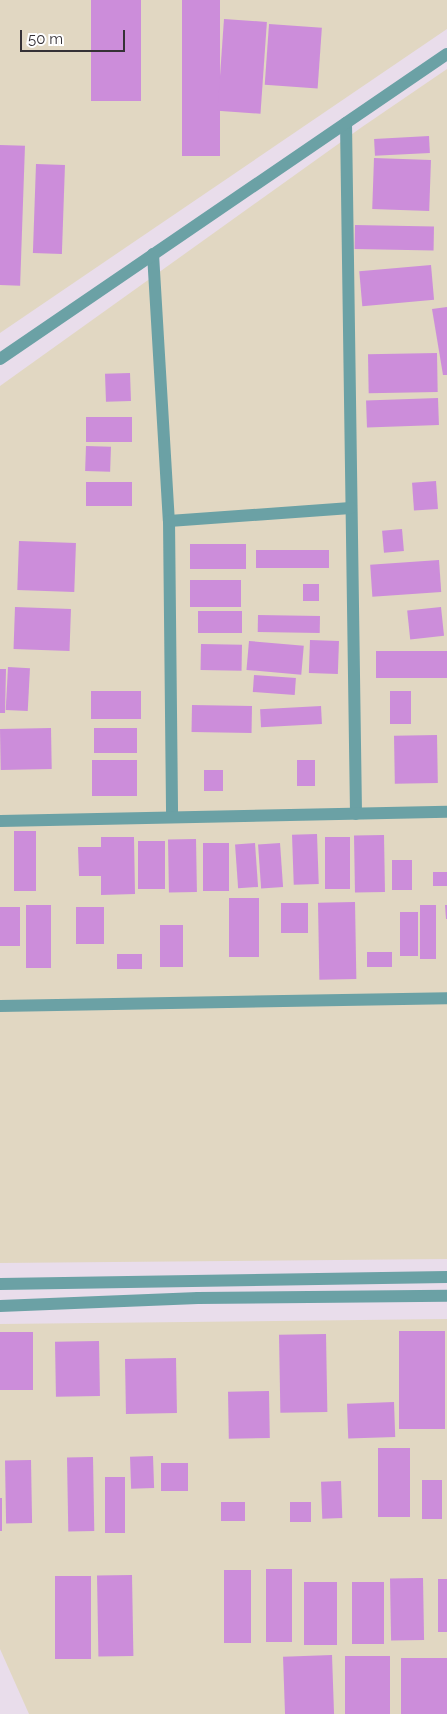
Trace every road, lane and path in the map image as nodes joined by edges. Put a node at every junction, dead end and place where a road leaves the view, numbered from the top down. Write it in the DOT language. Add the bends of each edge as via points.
graph roads {
  1 [pos="447,54"];
  2 [pos="346,123"];
  3 [pos="154,254"];
  4 [pos="0,359"];
  5 [pos="351,508"];
  6 [pos="169,521"];
  7 [pos="447,812"];
  8 [pos="356,814"];
  9 [pos="172,817"];
  10 [pos="0,820"];
  11 [pos="447,998"];
  12 [pos="0,1006"];
  13 [pos="447,1277"];
  14 [pos="0,1284"];
  15 [pos="447,1296"];
  16 [pos="0,1306"];
  1 -- 2 [label="street"];
  2 -- 3 [label="street"];
  2 -- 5 [label="street"];
  3 -- 4 [label="street"];
  3 -- 6 [label="street"];
  5 -- 6 [label="street"];
  5 -- 8 [label="street"];
  6 -- 9 [label="street"];
  7 -- 8 [label="street"];
  8 -- 9 [label="street"];
  9 -- 10 [label="street"];
  11 -- 12 [label="street"];
  13 -- 14 [label="street"];
  15 -- 16 [label="street" via="198,1298"];
}
